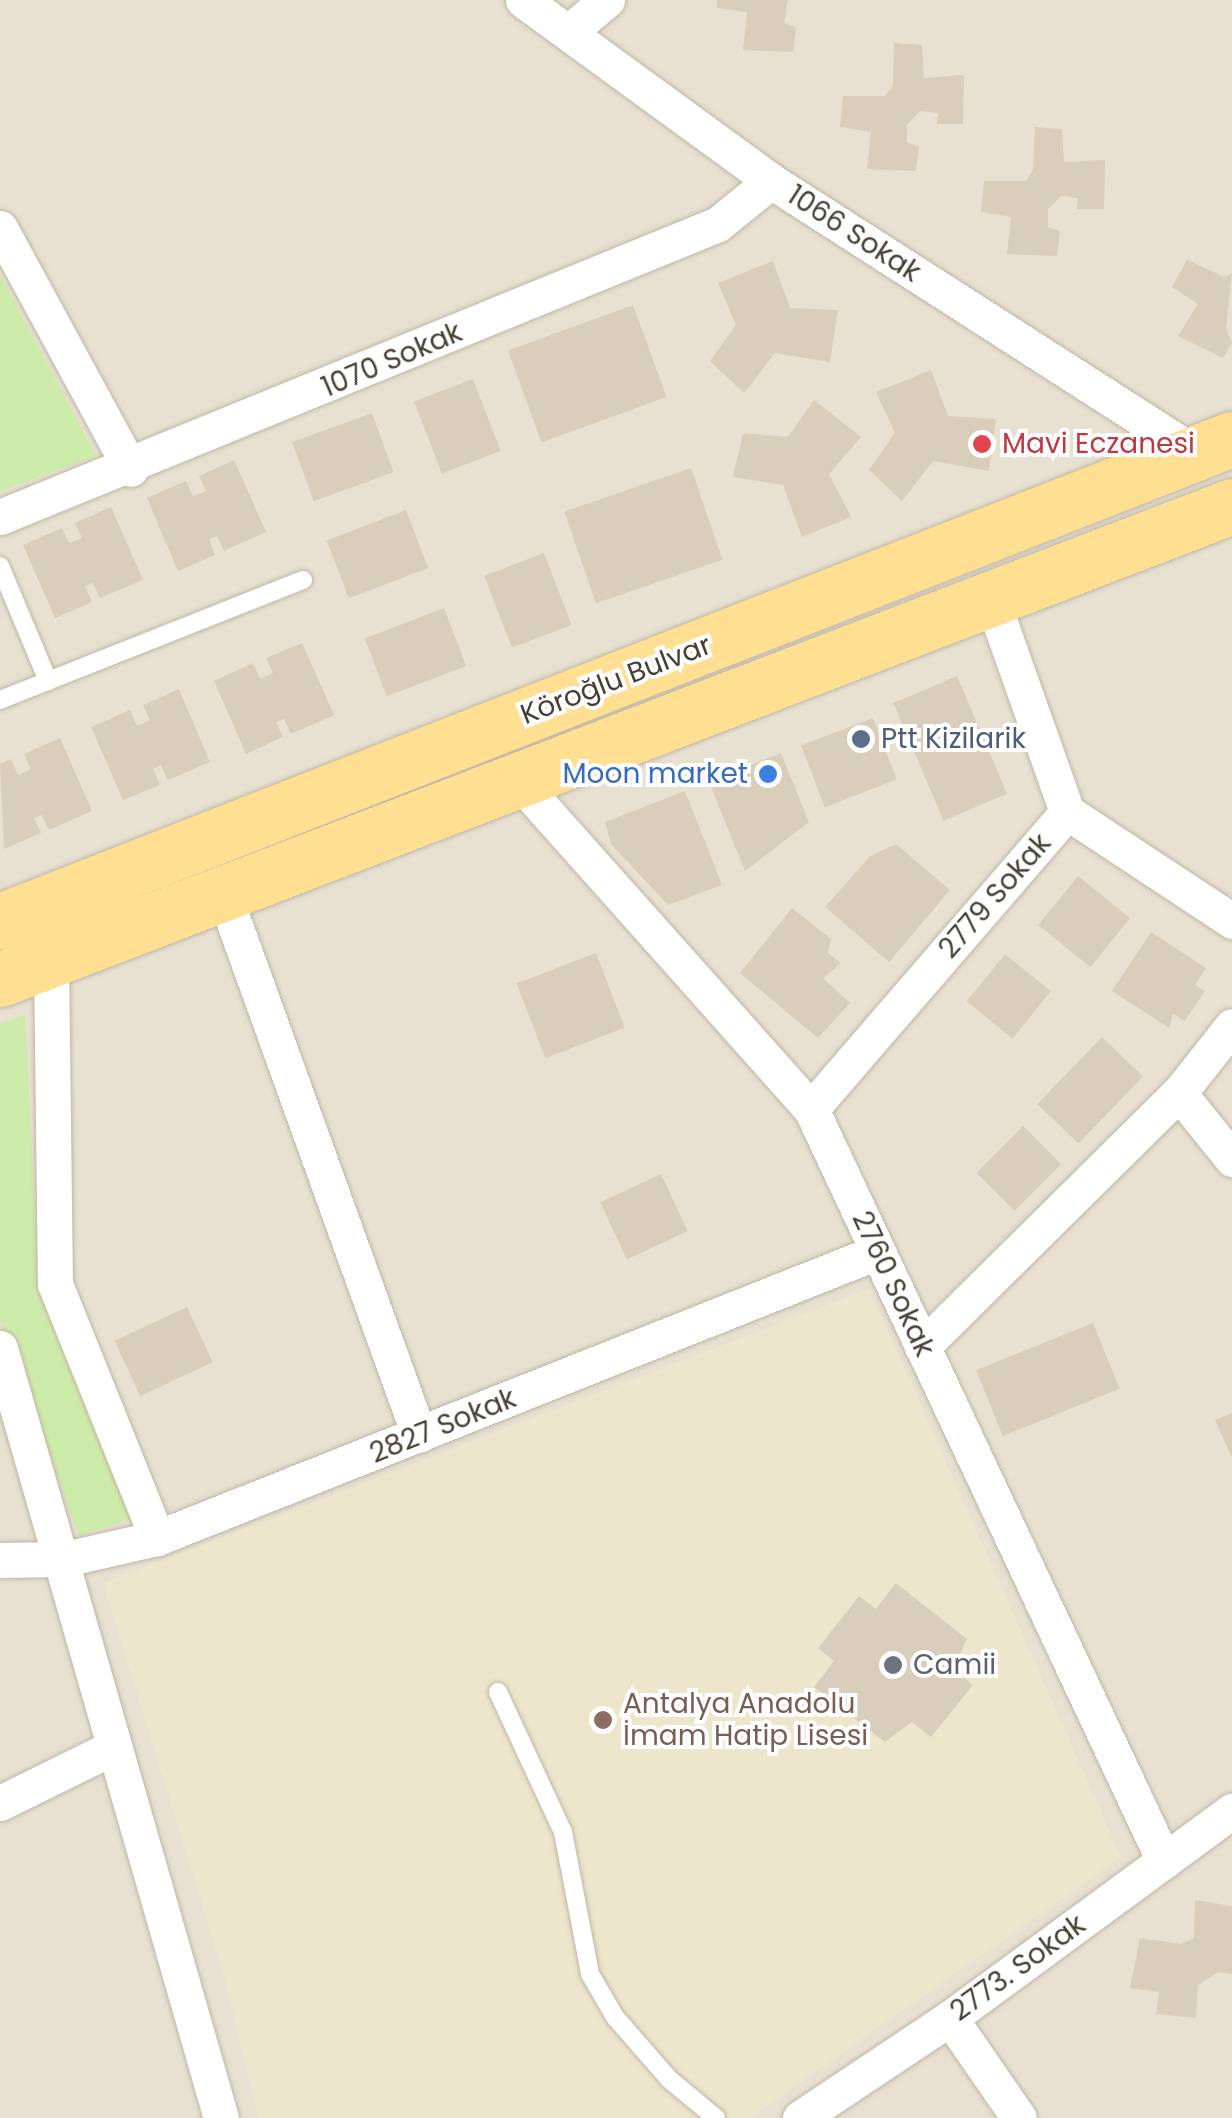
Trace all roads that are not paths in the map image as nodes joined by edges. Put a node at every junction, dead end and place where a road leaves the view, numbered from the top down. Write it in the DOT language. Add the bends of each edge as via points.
graph roads {
  1 [pos="523,0"];
  2 [pos="607,0"];
  3 [pos="570,30"];
  4 [pos="772,181"];
  5 [pos="0,228"];
  6 [pos="1214,446"];
  7 [pos="131,469"];
  8 [pos="1232,506"];
  9 [pos="0,518"];
  10 [pos="0,566"];
  11 [pos="303,580"];
  12 [pos="990,595"];
  13 [pos="48,681"];
  14 [pos="0,700"];
  15 [pos="515,777"];
  16 [pos="1067,812"];
  17 [pos="223,892"];
  18 [pos="0,921"];
  19 [pos="1232,922"];
  20 [pos="51,959"];
  21 [pos="0,979"];
  22 [pos="1232,1026"];
  23 [pos="1179,1093"];
  24 [pos="812,1109"];
  25 [pos="1232,1160"];
  26 [pos="877,1252"];
  27 [pos="922,1347"];
  28 [pos="0,1348"];
  29 [pos="419,1435"];
  30 [pos="157,1538"];
  31 [pos="65,1559"];
  32 [pos="0,1560"];
  33 [pos="498,1692"];
  34 [pos="114,1747"];
  35 [pos="0,1803"];
  36 [pos="1232,1812"];
  37 [pos="1164,1861"];
  38 [pos="950,2018"];
  39 [pos="221,2118"];
  40 [pos="716,2118"];
  41 [pos="800,2118"];
  42 [pos="1020,2118"];
  1 -- 3 [label="street, 1066 Sokak"];
  2 -- 3 [label="street"];
  3 -- 4 [label="street, 1066 Sokak"];
  4 -- 6 [label="street, 1066 Sokak"];
  4 -- 7 [label="street, 1070 Sokak" via="718,224"];
  5 -- 7 [label="street"];
  6 -- 18 [label="main road, Köroğlu Bulvar"];
  7 -- 9 [label="street, 1070 Sokak"];
  8 -- 12 [label="main road, Köroğlu Bulvar"];
  10 -- 13 [label="lane"];
  11 -- 13 [label="lane"];
  12 -- 15 [label="main road, Köroğlu Bulvar"];
  12 -- 16 [label="street, 2779 Sokak"];
  13 -- 14 [label="lane"];
  15 -- 17 [label="main road, Köroğlu Bulvar"];
  15 -- 24 [label="street, 2760 Sokak"];
  16 -- 19 [label="street"];
  16 -- 24 [label="street, 2779 Sokak"];
  17 -- 20 [label="main road, Köroğlu Bulvar"];
  17 -- 29 [label="street"];
  20 -- 21 [label="main road, Köroğlu Bulvar"];
  20 -- 30 [label="street" via="55,1284"];
  22 -- 23 [label="street"];
  23 -- 25 [label="street"];
  23 -- 27 [label="street"];
  24 -- 26 [label="street, 2760 Sokak"];
  26 -- 27 [label="street, 2760 Sokak"];
  26 -- 29 [label="street, 2827 Sokak"];
  27 -- 37 [label="street, 2760 Sokak"];
  28 -- 31 [label="street"];
  29 -- 30 [label="street, 2827 Sokak"];
  30 -- 31 [label="street, 2827 Sokak"];
  31 -- 32 [label="street, 2827 Sokak"];
  31 -- 34 [label="street"];
  33 -- 40 [label="lane" via="563,1832 590,1974 636,2042"];
  34 -- 35 [label="street"];
  34 -- 39 [label="street"];
  36 -- 37 [label="street, 2773. Sokak"];
  37 -- 38 [label="street, 2773. Sokak"];
  38 -- 41 [label="street, 2773. Sokak"];
  38 -- 42 [label="street"];
}
